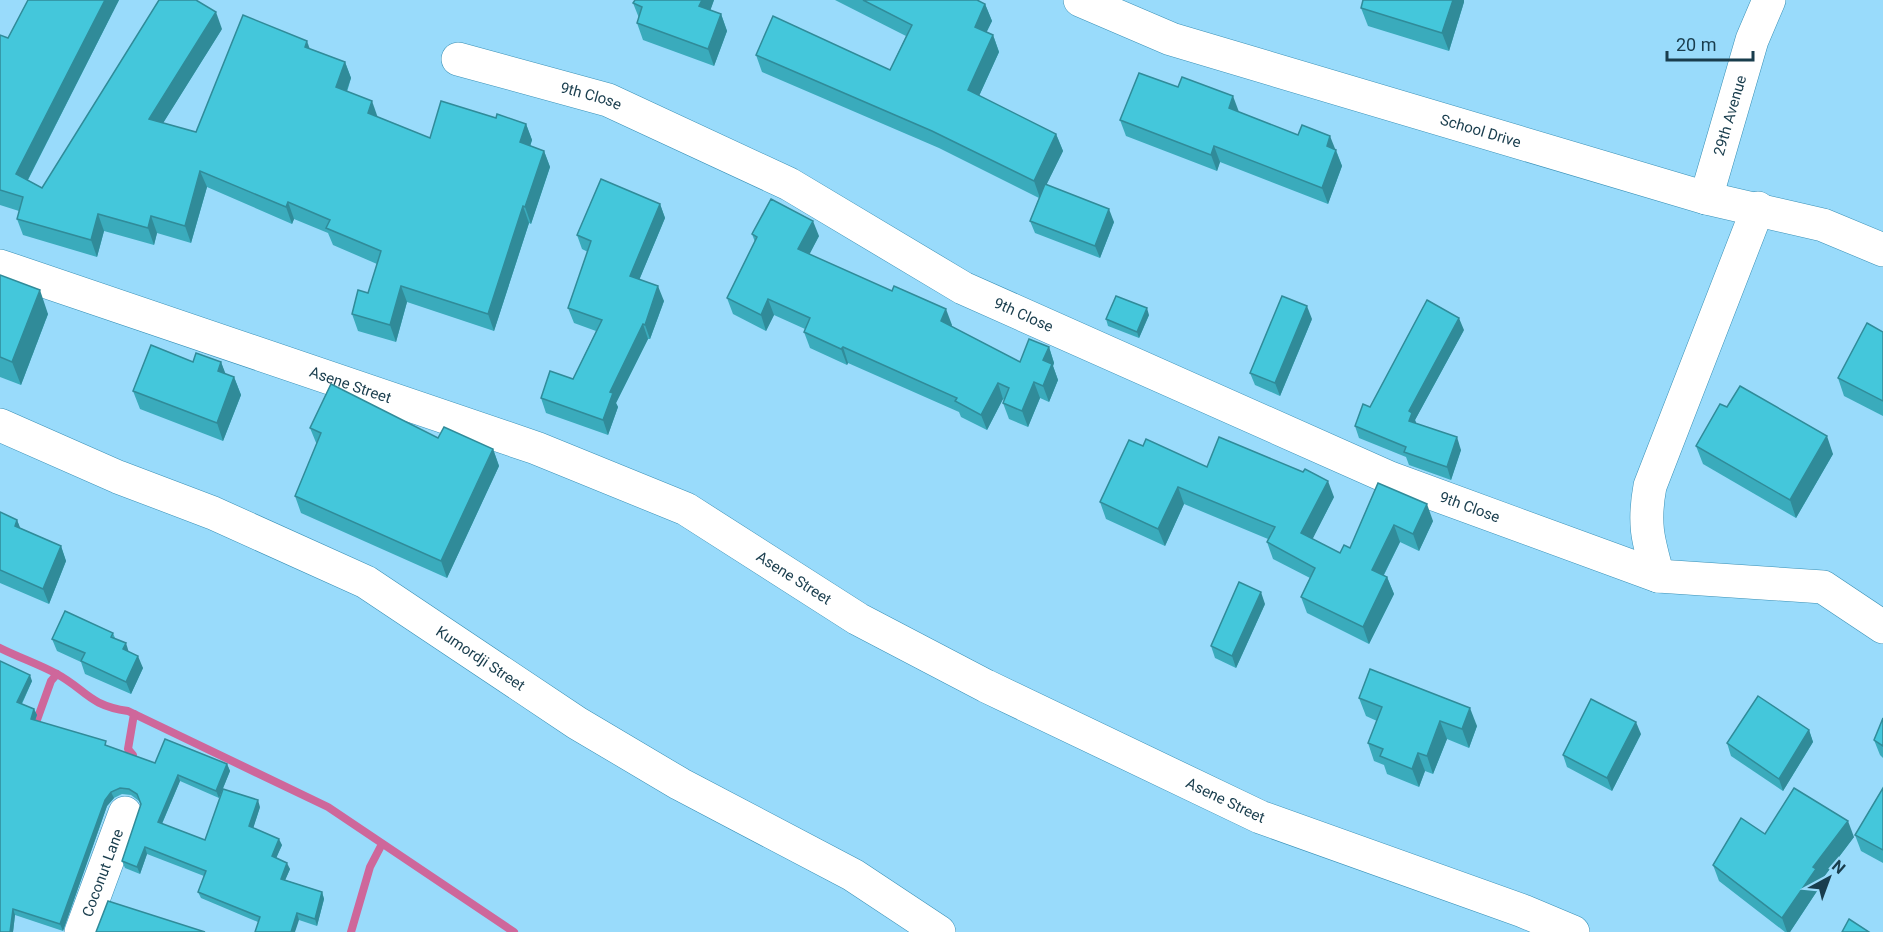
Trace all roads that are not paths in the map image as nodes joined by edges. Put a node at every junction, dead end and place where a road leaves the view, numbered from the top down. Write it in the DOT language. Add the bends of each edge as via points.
graph roads {
  1 [pos="1080,0"];
  2 [pos="1769,0"];
  3 [pos="458,59"];
  4 [pos="1706,198"];
  5 [pos="1758,208"];
  6 [pos="1883,250"];
  7 [pos="0,266"];
  8 [pos="0,425"];
  9 [pos="1659,576"];
  10 [pos="1883,627"];
  11 [pos="125,813"];
  12 [pos="81,932"];
  13 [pos="939,932"];
  14 [pos="1573,932"];
  1 -- 4 [label="street, School Drive" via="1171,39"];
  2 -- 4 [label="street, 29th Avenue" via="1752,40"];
  3 -- 9 [label="street, 9th Close" via="609,100 789,184 963,288 1390,478"];
  4 -- 5 [label="street, School Drive"];
  5 -- 6 [label="street, School Drive" via="1823,225"];
  5 -- 9 [label="street" via="1650,486 1644,514"];
  7 -- 14 [label="street, Asene Street" via="536,448 686,509 858,619 1260,817"];
  8 -- 13 [label="street, Kumordji Street" via="118,477 213,513 366,582 577,723 680,784 853,875"];
  9 -- 10 [label="street, 9th Close" via="1823,587"];
  11 -- 12 [label="street, Coconut Lane"];
}
